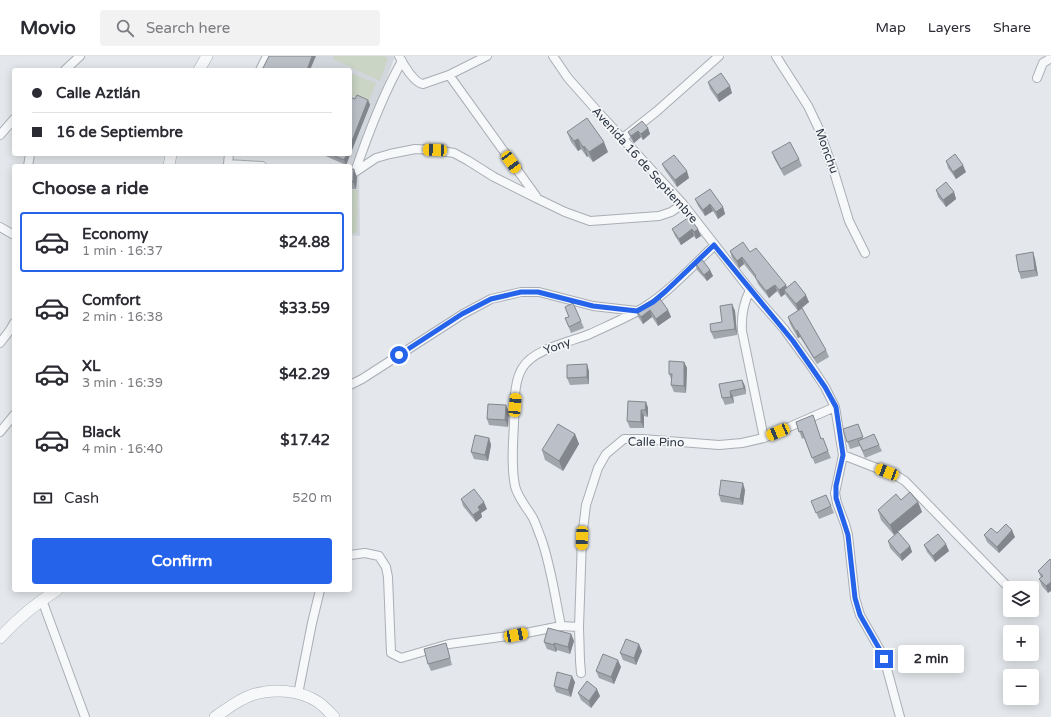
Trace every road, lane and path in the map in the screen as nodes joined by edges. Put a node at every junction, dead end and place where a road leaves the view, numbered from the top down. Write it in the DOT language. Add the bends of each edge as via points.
graph roads {
  1 [pos="80,56"];
  2 [pos="207,56"];
  3 [pos="267,56"];
  4 [pos="487,56"];
  5 [pos="553,56"];
  6 [pos="719,56"];
  7 [pos="776,56"];
  8 [pos="400,58"];
  9 [pos="1051,58"];
  10 [pos="67,68"];
  11 [pos="201,68"];
  12 [pos="261,68"];
  13 [pos="449,75"];
  14 [pos="1037,78"];
  15 [pos="12,121"];
  16 [pos="0,135"];
  17 [pos="623,138"];
  18 [pos="353,172"];
  19 [pos="538,199"];
  20 [pos="683,204"];
  21 [pos="0,227"];
  22 [pos="12,234"];
  23 [pos="714,245"];
  24 [pos="865,253"];
  25 [pos="750,290"];
  26 [pos="637,311"];
  27 [pos="12,331"];
  28 [pos="0,343"];
  29 [pos="352,384"];
  30 [pos="836,407"];
  31 [pos="12,417"];
  32 [pos="0,432"];
  33 [pos="764,438"];
  34 [pos="843,455"];
  35 [pos="352,555"];
  36 [pos="1003,582"];
  37 [pos="53,592"];
  38 [pos="320,592"];
  39 [pos="42,600"];
  40 [pos="561,626"];
  41 [pos="579,627"];
  42 [pos="0,638"];
  43 [pos="582,673"];
  44 [pos="298,694"];
  45 [pos="85,717"];
  46 [pos="215,717"];
  47 [pos="334,717"];
  48 [pos="900,717"];
  1 -- 10 [label="street"];
  2 -- 11 [label="street"];
  3 -- 12 [label="street"];
  4 -- 13 [label="street"];
  5 -- 17 [label="street, Avenida 16 de Septiembre" via="568,78"];
  6 -- 17 [label="street"];
  7 -- 24 [label="street, Monchu" via="808,106 818,127 849,221"];
  8 -- 13 [label="street" via="419,84"];
  8 -- 18 [label="street"];
  9 -- 14 [label="street" via="1043,64"];
  13 -- 19 [label="street"];
  15 -- 16 [label="street"];
  17 -- 20 [label="street, Avenida 16 de Septiembre"];
  18 -- 19 [label="street" via="376,158 390,154 415,149 435,150 454,153"];
  19 -- 20 [label="street" via="590,221 659,216"];
  20 -- 23 [label="street, Avenida 16 de Septiembre"];
  21 -- 22 [label="street"];
  23 -- 25 [label="street, Avenida 16 de Septiembre"];
  23 -- 26 [label="street, Yony" via="666,291"];
  25 -- 30 [label="street, Avenida 16 de Septiembre" via="782,326 807,360"];
  25 -- 33 [label="street" via="743,306 742,331"];
  26 -- 29 [label="street" via="593,306 538,292 521,292 491,299"];
  26 -- 40 [label="street, Yony" via="590,334 541,351 523,366 516,384 513,447 515,485 541,538"];
  27 -- 28 [label="street"];
  30 -- 33 [label="street, Calle Pino"];
  30 -- 34 [label="street, Avenida 16 de Septiembre"];
  31 -- 32 [label="street"];
  33 -- 41 [label="street, Calle Pino" via="719,445 624,439 606,454 598,468 586,505 582,538"];
  34 -- 36 [label="street" via="897,476 905,482"];
  34 -- 48 [label="street" via="836,498 848,535 855,598 860,615 880,650"];
  35 -- 40 [label="street" via="366,553 379,556 386,567 390,596 391,653 401,658 448,644"];
  37 -- 39 [label="street"];
  38 -- 44 [label="street"];
  39 -- 42 [label="street"];
  39 -- 45 [label="street"];
  40 -- 41 [label="street"];
  41 -- 43 [label="street, Calle Pino"];
  44 -- 46 [label="street" via="278,691 251,695"];
  44 -- 47 [label="street" via="320,703"];
}
